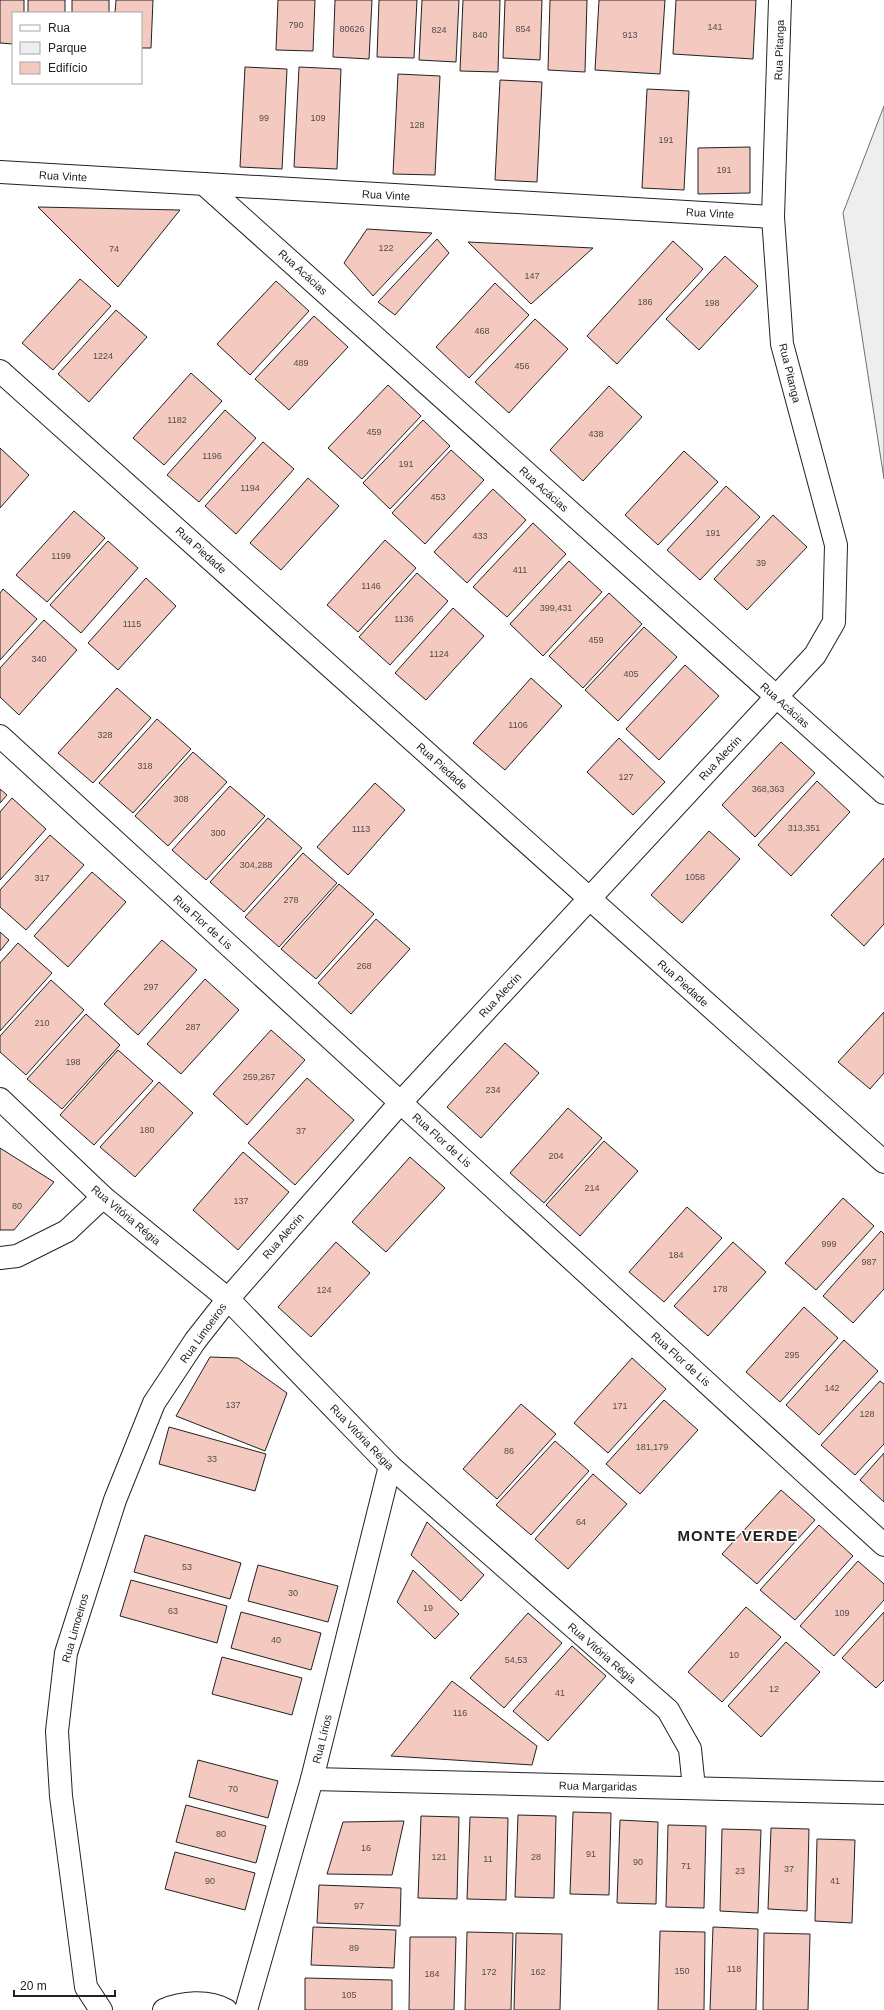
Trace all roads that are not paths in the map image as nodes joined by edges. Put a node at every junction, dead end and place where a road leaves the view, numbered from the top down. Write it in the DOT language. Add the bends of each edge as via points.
graph roads {
  1 [pos="780,0"];
  2 [pos="0,172"];
  3 [pos="204,184"];
  4 [pos="773,217"];
  5 [pos="0,371"];
  6 [pos="776,696"];
  7 [pos="0,736"];
  8 [pos="884,793"];
  9 [pos="589,898"];
  10 [pos="0,1099"];
  11 [pos="401,1102"];
  12 [pos="884,1162"];
  13 [pos="103,1197"];
  14 [pos="0,1258"];
  15 [pos="228,1299"];
  16 [pos="390,1466"];
  17 [pos="884,1545"];
  18 [pos="312,1779"];
  19 [pos="694,1788"];
  20 [pos="884,1793"];
  21 [pos="101,2010"];
  22 [pos="164,2010"];
  23 [pos="226,2010"];
  24 [pos="246,2010"];
  1 -- 4 [label="street, Rua Pitanga"];
  2 -- 3 [label="street, Rua Vinte"];
  3 -- 4 [label="street, Rua Vinte"];
  3 -- 6 [label="street, Rua Acácias"];
  4 -- 6 [label="street, Rua Pitanga" via="782,344 836,545 834,622 814,655"];
  5 -- 9 [label="street, Rua Piedade"];
  6 -- 8 [label="street, Rua Acácias"];
  6 -- 9 [label="street, Rua Alecrin"];
  7 -- 11 [label="street, Rua Flor de Lis"];
  9 -- 11 [label="street, Rua Alecrin"];
  9 -- 12 [label="street, Rua Piedade"];
  10 -- 13 [label="street, Rua Vitória Régia"];
  11 -- 15 [label="street, Rua Alecrin"];
  11 -- 17 [label="street, Rua Flor de Lis"];
  13 -- 14 [label="street" via="67,1231 17,1256"];
  13 -- 15 [label="street, Rua Vitória Régia"];
  15 -- 16 [label="street, Rua Vitória Régia"];
  15 -- 21 [label="street, Rua Limoeiros" via="195,1341 154,1403 115,1500 66,1653 57,1731 61,1796 86,1987"];
  16 -- 18 [label="street, Rua Lírios"];
  16 -- 19 [label="street, Rua Vitória Régia" via="668,1710 690,1749"];
  18 -- 19 [label="street, Rua Margaridas"];
  18 -- 24 [label="street, Rua Lírios"];
  19 -- 20 [label="street, Rua Margaridas"];
  22 -- 23 [label="street" via="173,2006 198,2003"];
}
